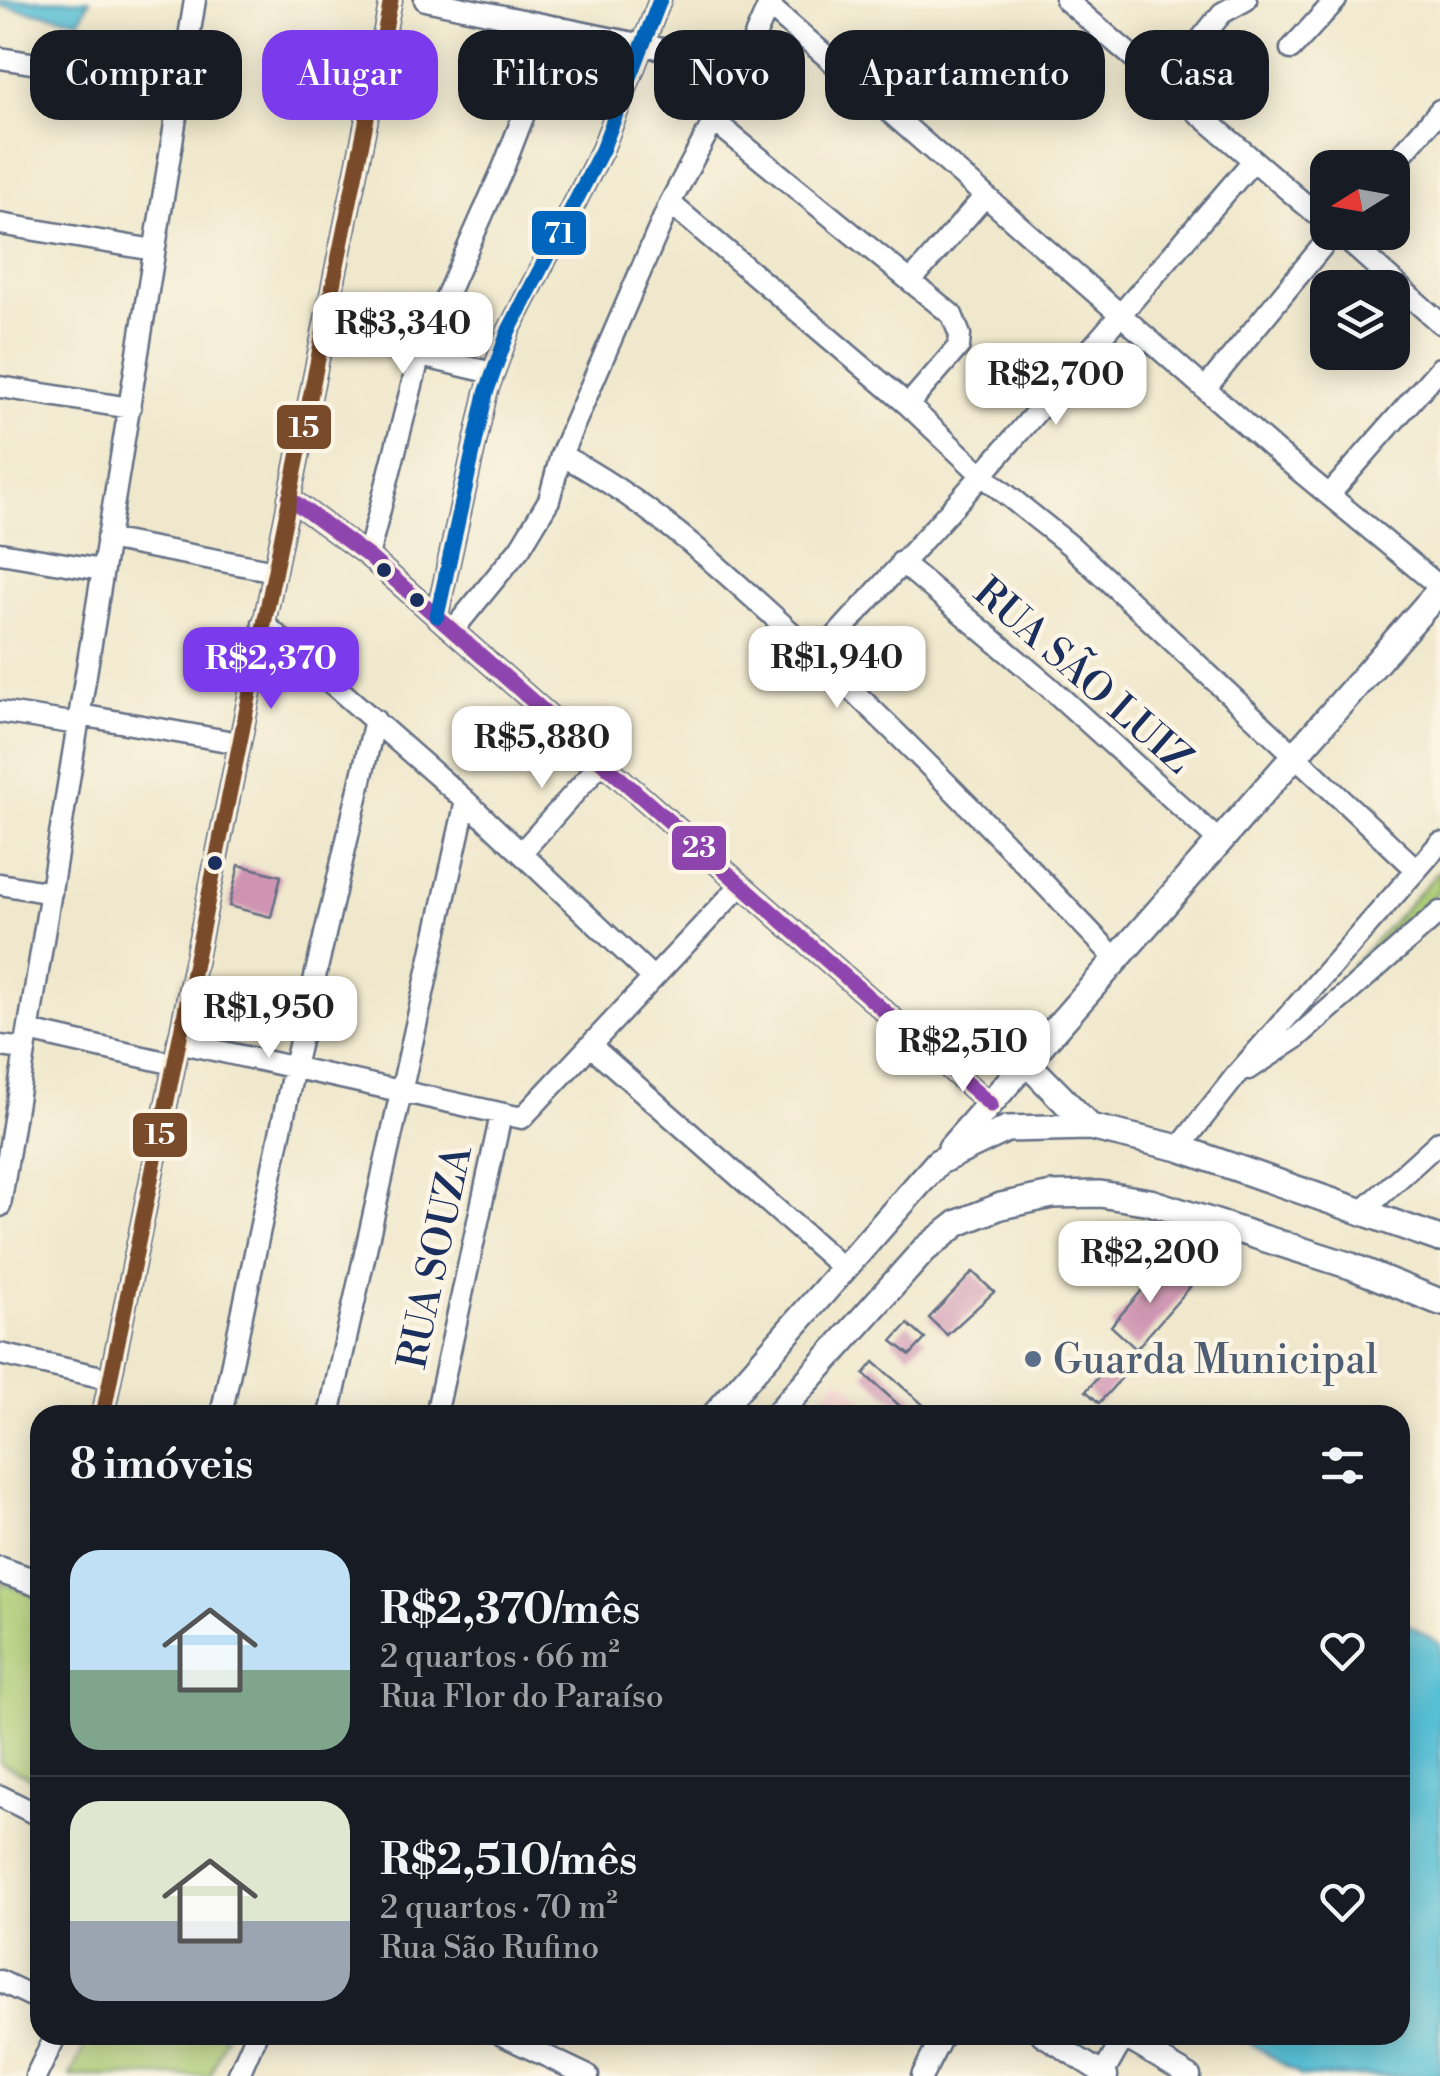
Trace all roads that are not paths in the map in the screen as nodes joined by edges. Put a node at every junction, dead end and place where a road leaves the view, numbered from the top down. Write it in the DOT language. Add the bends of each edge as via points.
graph roads {
  1 [pos="194,0"];
  2 [pos="392,0"];
  3 [pos="426,0"];
  4 [pos="660,0"];
  5 [pos="1246,0"];
  6 [pos="1336,0"];
  7 [pos="770,3"];
  8 [pos="1080,4"];
  9 [pos="558,27"];
  10 [pos="189,30"];
  11 [pos="758,30"];
  12 [pos="1208,30"];
  13 [pos="643,44"];
  14 [pos="654,47"];
  15 [pos="1125,48"];
  16 [pos="1292,50"];
  17 [pos="0,58"];
  18 [pos="30,63"];
  19 [pos="1440,110"];
  20 [pos="174,120"];
  21 [pos="1203,120"];
  22 [pos="714,121"];
  23 [pos="1406,150"];
  24 [pos="1252,162"];
  25 [pos="985,196"];
  26 [pos="670,203"];
  27 [pos="1310,209"];
  28 [pos="0,224"];
  29 [pos="154,250"];
  30 [pos="1321,250"];
  31 [pos="1357,250"];
  32 [pos="911,281"];
  33 [pos="1119,314"];
  34 [pos="1440,323"];
  35 [pos="323,333"];
  36 [pos="420,355"];
  37 [pos="1440,368"];
  38 [pos="493,373"];
  39 [pos="0,387"];
  40 [pos="1205,388"];
  41 [pos="908,404"];
  42 [pos="130,408"];
  43 [pos="561,454"];
  44 [pos="982,475"];
  45 [pos="1328,494"];
  46 [pos="290,498"];
  47 [pos="107,539"];
  48 [pos="0,553"];
  49 [pos="368,556"];
  50 [pos="901,562"];
  51 [pos="102,570"];
  52 [pos="276,571"];
  53 [pos="1440,588"];
  54 [pos="263,623"];
  55 [pos="445,623"];
  56 [pos="817,657"];
  57 [pos="0,712"];
  58 [pos="79,719"];
  59 [pos="374,720"];
  60 [pos="239,742"];
  61 [pos="1295,757"];
  62 [pos="601,763"];
  63 [pos="466,801"];
  64 [pos="1220,842"];
  65 [pos="1440,843"];
  66 [pos="521,852"];
  67 [pos="1416,869"];
  68 [pos="0,884"];
  69 [pos="740,887"];
  70 [pos="51,893"];
  71 [pos="1440,912"];
  72 [pos="1116,959"];
  73 [pos="652,976"];
  74 [pos="27,1040"];
  75 [pos="178,1042"];
  76 [pos="0,1046"];
  77 [pos="591,1046"];
  78 [pos="174,1064"];
  79 [pos="1027,1064"];
  80 [pos="294,1067"];
  81 [pos="1238,1073"];
  82 [pos="399,1089"];
  83 [pos="992,1105"];
  84 [pos="509,1116"];
  85 [pos="1090,1127"];
  86 [pos="1440,1141"];
  87 [pos="1179,1148"];
  88 [pos="938,1162"];
  89 [pos="0,1206"];
  90 [pos="1364,1210"];
  91 [pos="1440,1239"];
  92 [pos="845,1270"];
  93 [pos="1440,1302"];
  94 [pos="0,1354"];
  95 [pos="110,1379"];
  96 [pos="105,1405"];
  97 [pos="224,1405"];
  98 [pos="331,1405"];
  99 [pos="438,1405"];
  100 [pos="724,1405"];
  101 [pos="786,1405"];
  102 [pos="0,1570"];
  103 [pos="30,1580"];
  104 [pos="0,1796"];
  105 [pos="30,1811"];
  106 [pos="0,1980"];
  107 [pos="30,1995"];
  108 [pos="51,2045"];
  109 [pos="252,2045"];
  110 [pos="523,2045"];
  111 [pos="938,2045"];
  112 [pos="1056,2045"];
  113 [pos="1115,2045"];
  114 [pos="1137,2045"];
  115 [pos="1095,2072"];
  116 [pos="36,2076"];
  117 [pos="238,2076"];
  118 [pos="588,2076"];
  119 [pos="922,2076"];
  120 [pos="1190,2076"];
  1 -- 10 [label="street"];
  2 -- 35 [label="street"];
  3 -- 9 [label="street"];
  4 -- 13 [label="street"];
  5 -- 12 [label="street"];
  6 -- 16 [label="street"];
  7 -- 11 [label="street"];
  7 -- 25 [label="street"];
  8 -- 15 [label="street"];
  9 -- 13 [label="street"];
  9 -- 36 [label="street"];
  13 -- 14 [label="street"];
  13 -- 38 [label="street" via="602,150"];
  17 -- 18 [label="street"];
  19 -- 23 [label="street"];
  20 -- 29 [label="street"];
  21 -- 24 [label="street"];
  22 -- 26 [label="street"];
  22 -- 32 [label="street"];
  24 -- 27 [label="street"];
  24 -- 33 [label="street"];
  25 -- 32 [label="street"];
  25 -- 33 [label="street"];
  26 -- 41 [label="street"];
  26 -- 43 [label="street"];
  28 -- 29 [label="street"];
  29 -- 42 [label="street"];
  30 -- 40 [label="street"];
  31 -- 34 [label="street"];
  32 -- 41 [label="street" via="952,315 960,335 959,346"];
  33 -- 40 [label="street"];
  33 -- 44 [label="street"];
  35 -- 36 [label="street"];
  35 -- 46 [label="street"];
  36 -- 38 [label="street"];
  36 -- 49 [label="street"];
  37 -- 45 [label="street"];
  38 -- 55 [label="street"];
  39 -- 42 [label="street"];
  40 -- 45 [label="street"];
  41 -- 44 [label="street"];
  42 -- 47 [label="street"];
  43 -- 55 [label="street" via="538,522"];
  43 -- 56 [label="street" via="654,512"];
  44 -- 50 [label="street"];
  44 -- 61 [label="street" via="1071,546"];
  45 -- 53 [label="street"];
  46 -- 49 [label="street"];
  46 -- 52 [label="street"];
  47 -- 51 [label="street"];
  47 -- 52 [label="street"];
  48 -- 51 [label="street"];
  49 -- 55 [label="street"];
  50 -- 56 [label="street"];
  50 -- 64 [label="street, RUA SÃO LUIZ"];
  51 -- 58 [label="street"];
  52 -- 54 [label="street"];
  53 -- 61 [label="main road"];
  54 -- 59 [label="street"];
  54 -- 60 [label="street"];
  55 -- 62 [label="street"];
  56 -- 72 [label="street"];
  57 -- 58 [label="street"];
  58 -- 60 [label="street"];
  58 -- 70 [label="street"];
  59 -- 63 [label="street"];
  59 -- 80 [label="street"];
  60 -- 75 [label="street"];
  61 -- 64 [label="main road"];
  61 -- 67 [label="street"];
  62 -- 66 [label="street"];
  62 -- 69 [label="street"];
  63 -- 66 [label="street"];
  63 -- 82 [label="street"];
  64 -- 72 [label="main road"];
  65 -- 67 [label="street"];
  66 -- 73 [label="street"];
  67 -- 81 [label="street"];
  68 -- 70 [label="street"];
  69 -- 73 [label="street"];
  69 -- 83 [label="street"];
  70 -- 74 [label="street"];
  71 -- 81 [label="street" via="1295,1039"];
  72 -- 79 [label="main road"];
  73 -- 77 [label="street"];
  74 -- 76 [label="street"];
  74 -- 78 [label="street"];
  74 -- 89 [label="street"];
  75 -- 78 [label="street"];
  75 -- 80 [label="street"];
  77 -- 84 [label="street" via="532,1112"];
  77 -- 92 [label="street"];
  78 -- 95 [label="street"];
  79 -- 83 [label="main road"];
  79 -- 85 [label="main road"];
  80 -- 82 [label="street"];
  80 -- 97 [label="street"];
  81 -- 87 [label="street"];
  82 -- 84 [label="street"];
  82 -- 98 [label="street"];
  83 -- 88 [label="main road"];
  84 -- 99 [label="street, RUA SOUZA"];
  85 -- 87 [label="main road"];
  85 -- 88 [label="main road" via="1007,1129"];
  86 -- 90 [label="street"];
  87 -- 90 [label="main road"];
  88 -- 92 [label="main road"];
  90 -- 91 [label="main road"];
  92 -- 100 [label="main road"];
  93 -- 101 [label="main road" via="1150,1202 1052,1195 958,1224 924,1250"];
  94 -- 95 [label="street"];
  95 -- 96 [label="street"];
  102 -- 103 [label="main road"];
  104 -- 105 [label="street"];
  106 -- 107 [label="street"];
  108 -- 116 [label="street"];
  109 -- 117 [label="street"];
  110 -- 118 [label="street"];
  111 -- 119 [label="street"];
  112 -- 115 [label="street"];
  113 -- 115 [label="street"];
  114 -- 120 [label="street"];
}
